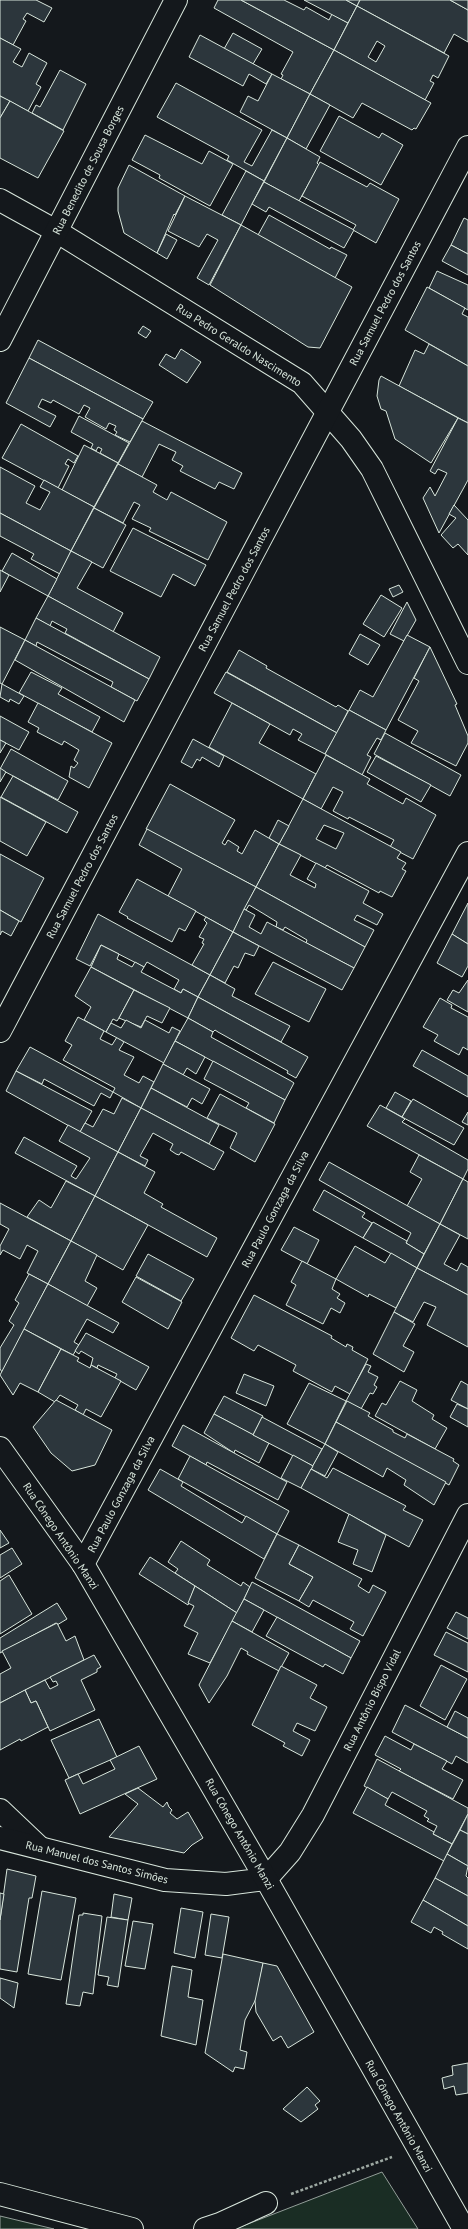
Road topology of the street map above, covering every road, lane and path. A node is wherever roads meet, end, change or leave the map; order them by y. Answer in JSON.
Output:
{"nodes":[{"id":1,"x":176,"y":0,"type":"edge"},
{"id":2,"x":468,"y":147,"type":"edge"},
{"id":3,"x":0,"y":200,"type":"edge"},
{"id":4,"x":56,"y":231,"type":"junction"},
{"id":5,"x":0,"y":340,"type":"edge"},
{"id":6,"x":328,"y":411,"type":"junction"},
{"id":7,"x":468,"y":663,"type":"edge"},
{"id":8,"x":468,"y":853,"type":"edge"},
{"id":9,"x":0,"y":1031,"type":"edge"},
{"id":10,"x":0,"y":1448,"type":"edge"},
{"id":11,"x":468,"y":1514,"type":"edge"},
{"id":12,"x":83,"y":1564,"type":"junction"},
{"id":13,"x":0,"y":1810,"type":"edge"},
{"id":14,"x":0,"y":1838,"type":"edge"},
{"id":15,"x":40,"y":1848,"type":"junction"},
{"id":16,"x":266,"y":1879,"type":"junction"},
{"id":17,"x":415,"y":2145,"type":"junction"},
{"id":18,"x":0,"y":2194,"type":"edge"},
{"id":19,"x":266,"y":2203,"type":"joint"},
{"id":20,"x":132,"y":2229,"type":"edge"},
{"id":21,"x":205,"y":2229,"type":"edge"},
{"id":22,"x":464,"y":2229,"type":"edge"}],
"edges":[{"from":1,"to":4,"type":"street","name":"Rua Benedito de Sousa Borges"},
{"from":2,"to":6,"type":"street","name":"Rua Samuel Pedro dos Santos"},
{"from":3,"to":4,"type":"street","name":"Rua Pedro Geraldo Nascimento"},
{"from":4,"to":5,"type":"street","name":"Rua Benedito de Sousa Borges"},
{"from":4,"to":6,"type":"street","name":"Rua Pedro Geraldo Nascimento"},
{"from":6,"to":7,"type":"street","name":"Rua Pedro Geraldo Nascimento"},
{"from":6,"to":9,"type":"street","name":"Rua Samuel Pedro dos Santos"},
{"from":8,"to":12,"type":"street","name":"Rua Paulo Gonzaga da Silva"},
{"from":10,"to":12,"type":"street","name":"Rua Cônego Antônio Manzi"},
{"from":11,"to":16,"type":"street","name":"Rua Antônio Bispo Vidal"},
{"from":12,"to":16,"type":"street","name":"Rua Cônego Antônio Manzi"},
{"from":13,"to":15,"type":"street"},
{"from":14,"to":15,"type":"street","name":"Rua Manuel dos Santos Simões"},
{"from":15,"to":16,"type":"street","name":"Rua Manuel dos Santos Simões"},
{"from":16,"to":17,"type":"street","name":"Rua Cônego Antônio Manzi"},
{"from":17,"to":19,"type":"path"},
{"from":17,"to":22,"type":"street","name":"Rua Cônego Antônio Manzi"},
{"from":18,"to":20,"type":"street"},
{"from":19,"to":21,"type":"street"}]}
